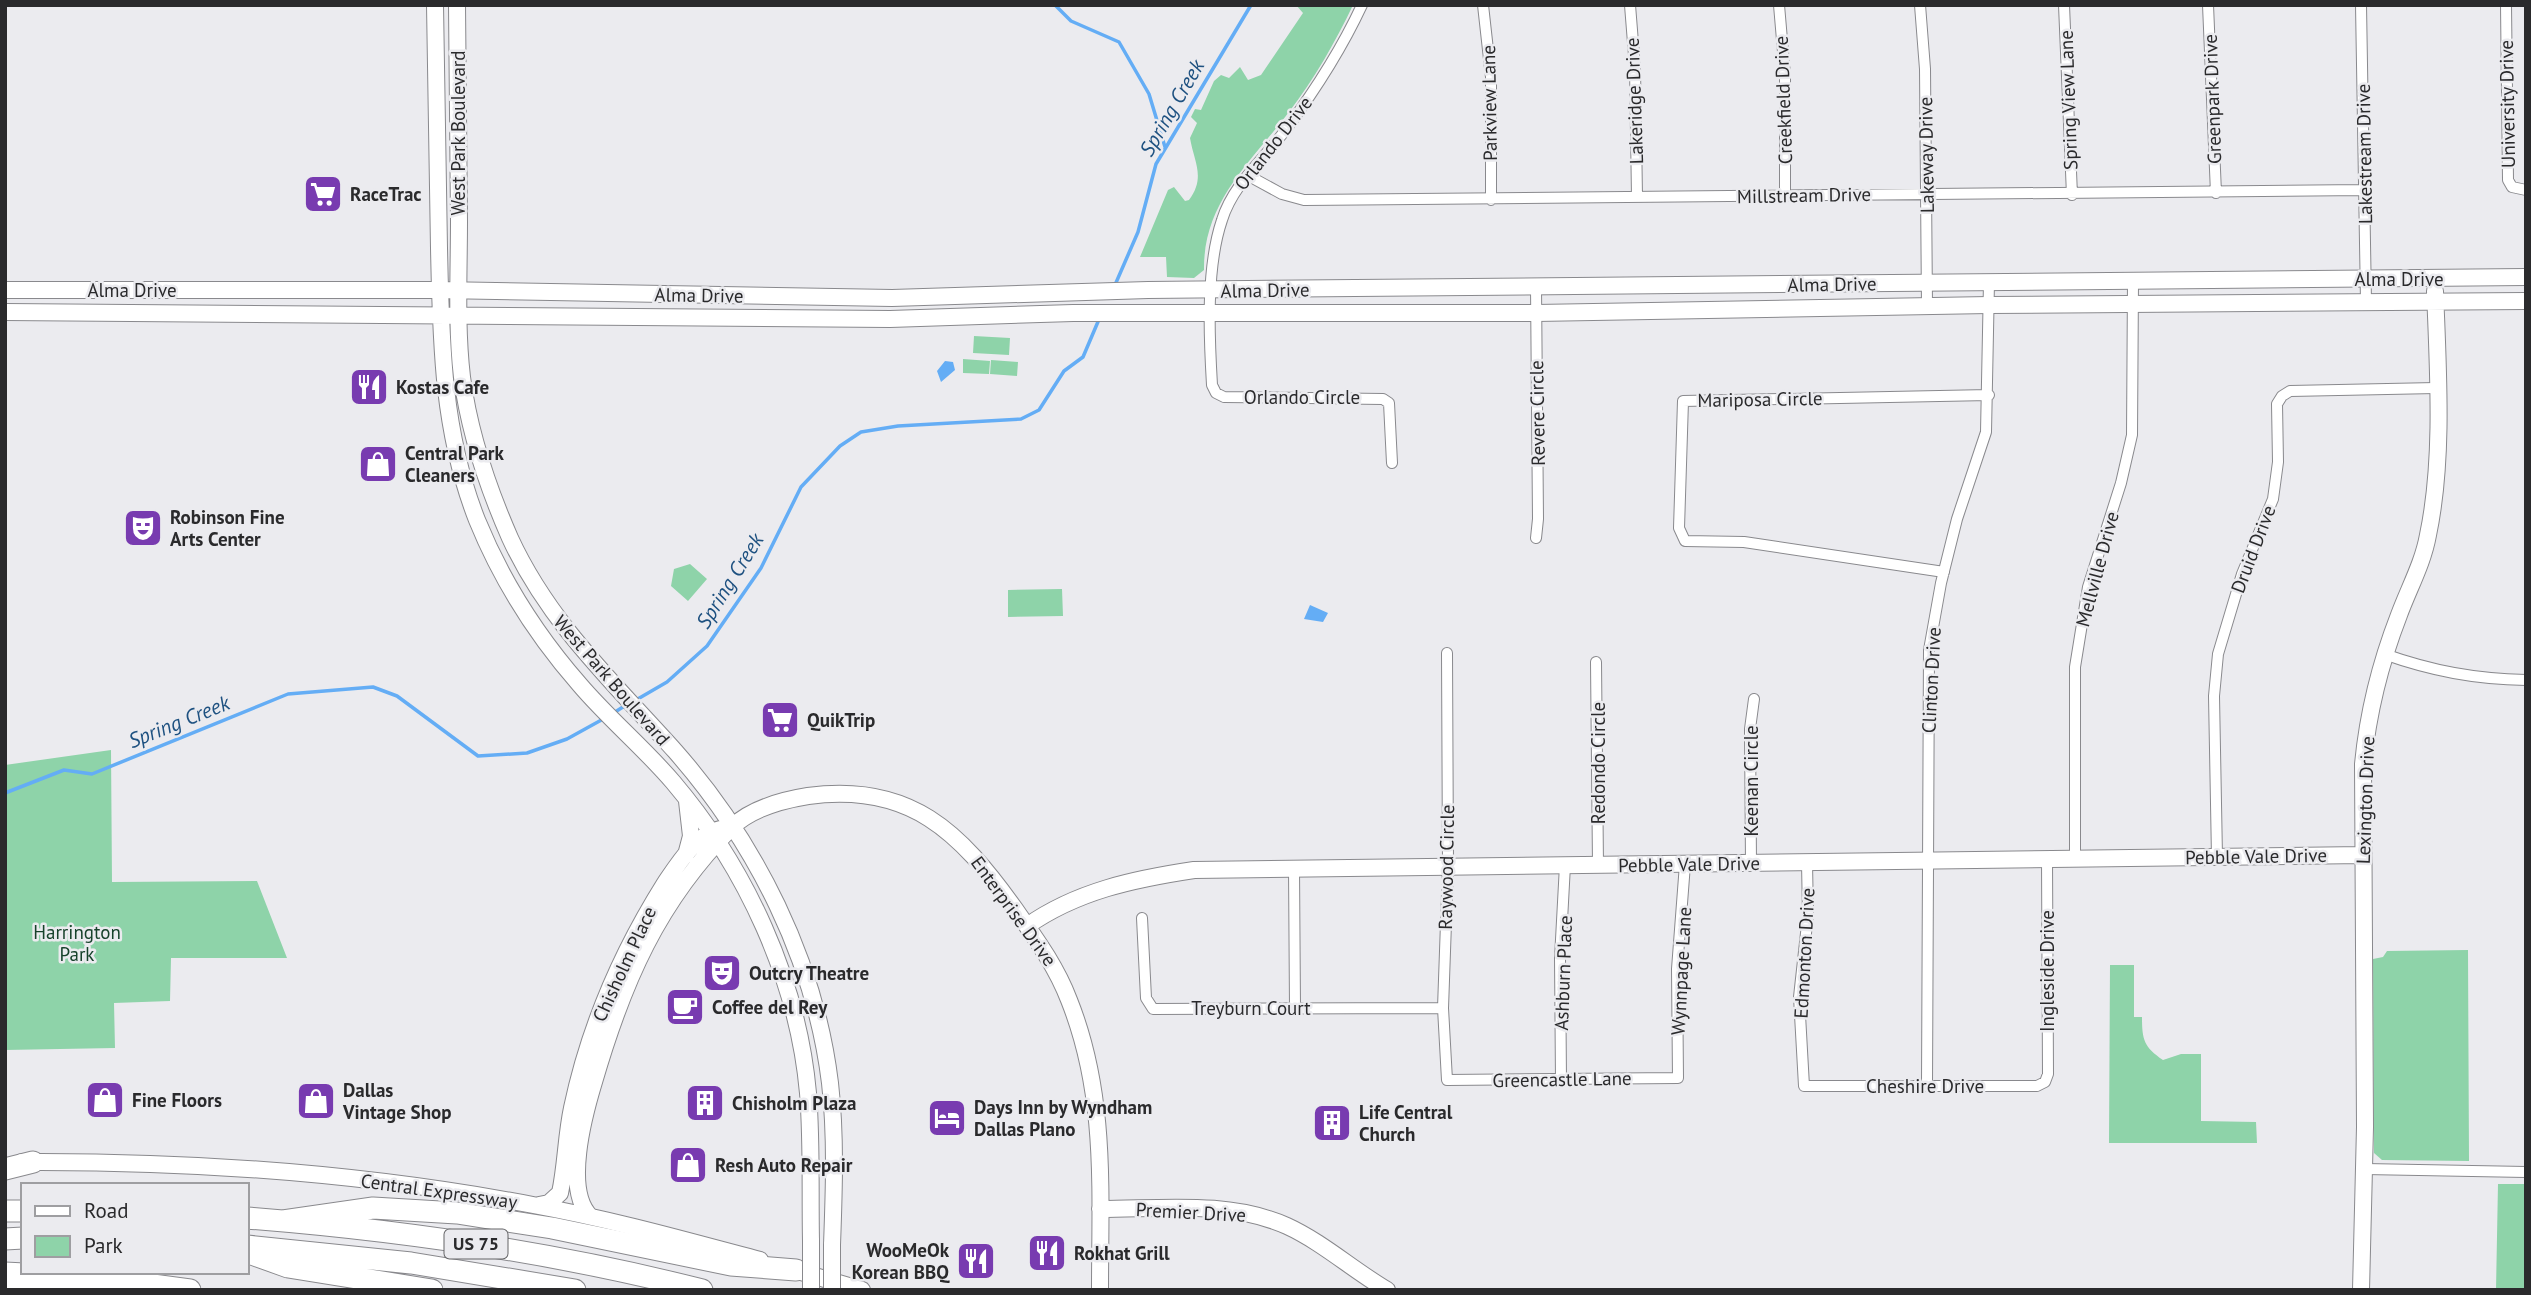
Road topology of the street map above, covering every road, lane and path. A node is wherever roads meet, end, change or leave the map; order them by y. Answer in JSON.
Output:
{"nodes":[{"id":1,"x":435,"y":5,"type":"edge"},
{"id":2,"x":457,"y":5,"type":"edge"},
{"id":3,"x":1362,"y":5,"type":"edge"},
{"id":4,"x":1483,"y":5,"type":"edge"},
{"id":5,"x":1630,"y":5,"type":"edge"},
{"id":6,"x":1779,"y":5,"type":"edge"},
{"id":7,"x":1920,"y":5,"type":"edge"},
{"id":8,"x":2064,"y":5,"type":"edge"},
{"id":9,"x":2208,"y":5,"type":"edge"},
{"id":10,"x":2361,"y":5,"type":"edge"},
{"id":11,"x":2506,"y":5,"type":"edge"},
{"id":12,"x":1249,"y":176,"type":"junction"},
{"id":13,"x":2364,"y":190,"type":"junction"},
{"id":14,"x":2526,"y":190,"type":"edge"},
{"id":15,"x":2216,"y":193,"type":"junction"},
{"id":16,"x":1927,"y":194,"type":"junction"},
{"id":17,"x":1785,"y":195,"type":"junction"},
{"id":18,"x":2072,"y":195,"type":"junction"},
{"id":19,"x":1637,"y":197,"type":"junction"},
{"id":20,"x":1491,"y":200,"type":"junction"},
{"id":21,"x":2526,"y":277,"type":"edge"},
{"id":22,"x":2435,"y":278,"type":"junction"},
{"id":23,"x":2366,"y":279,"type":"junction"},
{"id":24,"x":2133,"y":281,"type":"junction"},
{"id":25,"x":1928,"y":282,"type":"junction"},
{"id":26,"x":1989,"y":282,"type":"junction"},
{"id":27,"x":1536,"y":287,"type":"junction"},
{"id":28,"x":8,"y":290,"type":"edge"},
{"id":29,"x":255,"y":290,"type":"junction"},
{"id":30,"x":440,"y":290,"type":"junction"},
{"id":31,"x":1212,"y":291,"type":"junction"},
{"id":32,"x":460,"y":292,"type":"junction"},
{"id":33,"x":694,"y":295,"type":"junction"},
{"id":34,"x":959,"y":296,"type":"junction"},
{"id":35,"x":2526,"y":300,"type":"edge"},
{"id":36,"x":2366,"y":302,"type":"junction"},
{"id":37,"x":2436,"y":302,"type":"junction"},
{"id":38,"x":2133,"y":303,"type":"junction"},
{"id":39,"x":1989,"y":305,"type":"junction"},
{"id":40,"x":1927,"y":306,"type":"junction"},
{"id":41,"x":9,"y":312,"type":"edge"},
{"id":42,"x":255,"y":313,"type":"junction"},
{"id":43,"x":1536,"y":313,"type":"junction"},
{"id":44,"x":440,"y":314,"type":"junction"},
{"id":45,"x":459,"y":314,"type":"junction"},
{"id":46,"x":1212,"y":314,"type":"junction"},
{"id":47,"x":695,"y":317,"type":"junction"},
{"id":48,"x":960,"y":317,"type":"junction"},
{"id":49,"x":2436,"y":388,"type":"junction"},
{"id":50,"x":1989,"y":395,"type":"junction"},
{"id":51,"x":1392,"y":463,"type":"dead end"},
{"id":52,"x":1536,"y":538,"type":"dead end"},
{"id":53,"x":1944,"y":572,"type":"junction"},
{"id":54,"x":548,"y":606,"type":"junction"},
{"id":55,"x":529,"y":616,"type":"junction"},
{"id":56,"x":1447,"y":653,"type":"dead end"},
{"id":57,"x":2384,"y":654,"type":"junction"},
{"id":58,"x":1596,"y":662,"type":"dead end"},
{"id":59,"x":2526,"y":680,"type":"edge"},
{"id":60,"x":1754,"y":699,"type":"dead end"},
{"id":61,"x":686,"y":799,"type":"junction"},
{"id":62,"x":733,"y":826,"type":"junction"},
{"id":63,"x":715,"y":837,"type":"junction"},
{"id":64,"x":686,"y":855,"type":"junction"},
{"id":65,"x":2362,"y":855,"type":"junction"},
{"id":66,"x":2217,"y":857,"type":"junction"},
{"id":67,"x":2075,"y":858,"type":"junction"},
{"id":68,"x":2047,"y":859,"type":"junction"},
{"id":69,"x":1930,"y":862,"type":"junction"},
{"id":70,"x":1751,"y":863,"type":"junction"},
{"id":71,"x":1807,"y":863,"type":"junction"},
{"id":72,"x":1685,"y":864,"type":"junction"},
{"id":73,"x":1565,"y":865,"type":"junction"},
{"id":74,"x":1598,"y":865,"type":"junction"},
{"id":75,"x":1448,"y":866,"type":"junction"},
{"id":76,"x":1294,"y":868,"type":"junction"},
{"id":77,"x":1142,"y":918,"type":"dead end"},
{"id":78,"x":1027,"y":926,"type":"junction"},
{"id":79,"x":635,"y":950,"type":"junction"},
{"id":80,"x":1295,"y":1008,"type":"junction"},
{"id":81,"x":1443,"y":1008,"type":"junction"},
{"id":82,"x":1678,"y":1078,"type":"joint"},
{"id":83,"x":1447,"y":1080,"type":"joint"},
{"id":84,"x":1560,"y":1080,"type":"junction"},
{"id":85,"x":2045,"y":1082,"type":"joint"},
{"id":86,"x":1927,"y":1085,"type":"junction"},
{"id":87,"x":1804,"y":1086,"type":"joint"},
{"id":88,"x":582,"y":1097,"type":"junction"},
{"id":89,"x":5,"y":1162,"type":"edge"},
{"id":90,"x":33,"y":1162,"type":"junction"},
{"id":91,"x":5,"y":1169,"type":"edge"},
{"id":92,"x":2365,"y":1169,"type":"junction"},
{"id":93,"x":2526,"y":1172,"type":"edge"},
{"id":94,"x":535,"y":1205,"type":"junction"},
{"id":95,"x":1100,"y":1209,"type":"junction"},
{"id":96,"x":591,"y":1217,"type":"junction"},
{"id":97,"x":248,"y":1218,"type":"edge"},
{"id":98,"x":283,"y":1221,"type":"junction"},
{"id":99,"x":248,"y":1246,"type":"edge"},
{"id":100,"x":248,"y":1253,"type":"edge"},
{"id":101,"x":796,"y":1270,"type":"junction"},
{"id":102,"x":24,"y":1274,"type":"edge"},
{"id":103,"x":5,"y":1288,"type":"edge"},
{"id":104,"x":167,"y":1289,"type":"edge"},
{"id":105,"x":181,"y":1290,"type":"edge"},
{"id":106,"x":190,"y":1290,"type":"edge"},
{"id":107,"x":432,"y":1290,"type":"edge"},
{"id":108,"x":575,"y":1290,"type":"edge"},
{"id":109,"x":702,"y":1290,"type":"edge"},
{"id":110,"x":811,"y":1290,"type":"edge"},
{"id":111,"x":832,"y":1290,"type":"edge"},
{"id":112,"x":862,"y":1290,"type":"edge"},
{"id":113,"x":1100,"y":1290,"type":"edge"},
{"id":114,"x":1387,"y":1290,"type":"edge"},
{"id":115,"x":2361,"y":1290,"type":"edge"}],
"edges":[{"from":1,"to":30,"type":"main road","name":"West Park Boulevard"},
{"from":2,"to":32,"type":"main road","name":"West Park Boulevard"},
{"from":3,"to":12,"type":"street","name":"Orlando Drive"},
{"from":4,"to":20,"type":"street","name":"Parkview Lane"},
{"from":5,"to":19,"type":"street","name":"Lakeridge Drive"},
{"from":6,"to":17,"type":"street","name":"Creekfield Drive"},
{"from":7,"to":16,"type":"street","name":"Lakeway Drive"},
{"from":8,"to":18,"type":"street","name":"Spring View Lane"},
{"from":9,"to":15,"type":"street","name":"Greenpark Drive"},
{"from":10,"to":13,"type":"street","name":"Lakestream Drive"},
{"from":11,"to":14,"type":"street","name":"University Drive"},
{"from":12,"to":20,"type":"street","name":"Millstream Drive"},
{"from":12,"to":31,"type":"street","name":"Orlando Drive"},
{"from":13,"to":15,"type":"street","name":"Millstream Drive"},
{"from":13,"to":23,"type":"street","name":"Lakestream Drive"},
{"from":15,"to":18,"type":"street","name":"Millstream Drive"},
{"from":16,"to":17,"type":"street","name":"Millstream Drive"},
{"from":16,"to":18,"type":"street","name":"Millstream Drive"},
{"from":16,"to":25,"type":"street","name":"Lakeway Drive"},
{"from":17,"to":19,"type":"street","name":"Millstream Drive"},
{"from":19,"to":20,"type":"street","name":"Millstream Drive"},
{"from":21,"to":22,"type":"main road","name":"Alma Drive"},
{"from":22,"to":23,"type":"main road","name":"Alma Drive"},
{"from":22,"to":37,"type":"main road","name":"Lexington Drive"},
{"from":23,"to":24,"type":"main road","name":"Alma Drive"},
{"from":23,"to":36,"type":"street","name":"Lakestream Drive"},
{"from":24,"to":26,"type":"main road","name":"Alma Drive"},
{"from":24,"to":38,"type":"street","name":"Mellville Drive"},
{"from":25,"to":26,"type":"main road","name":"Alma Drive"},
{"from":25,"to":27,"type":"main road","name":"Alma Drive"},
{"from":25,"to":40,"type":"street","name":"Lakeway Drive"},
{"from":26,"to":39,"type":"street","name":"Clinton Drive"},
{"from":27,"to":31,"type":"main road","name":"Alma Drive"},
{"from":27,"to":43,"type":"street","name":"Revere Circle"},
{"from":28,"to":29,"type":"main road","name":"Alma Drive"},
{"from":28,"to":41,"type":"main road"},
{"from":29,"to":30,"type":"main road","name":"Alma Drive"},
{"from":29,"to":42,"type":"main road"},
{"from":30,"to":32,"type":"main road","name":"Alma Drive"},
{"from":30,"to":44,"type":"main road","name":"West Park Boulevard"},
{"from":31,"to":34,"type":"main road","name":"Alma Drive"},
{"from":31,"to":46,"type":"street","name":"Orlando Circle"},
{"from":32,"to":33,"type":"main road","name":"Alma Drive"},
{"from":32,"to":45,"type":"main road","name":"West Park Boulevard"},
{"from":33,"to":34,"type":"main road","name":"Alma Drive"},
{"from":33,"to":47,"type":"main road"},
{"from":34,"to":48,"type":"main road"},
{"from":35,"to":37,"type":"main road","name":"Alma Drive"},
{"from":36,"to":37,"type":"main road","name":"Alma Drive"},
{"from":36,"to":38,"type":"main road","name":"Alma Drive"},
{"from":37,"to":49,"type":"main road","name":"Lexington Drive"},
{"from":38,"to":39,"type":"main road","name":"Alma Drive"},
{"from":38,"to":67,"type":"street","name":"Mellville Drive"},
{"from":39,"to":40,"type":"main road","name":"Alma Drive"},
{"from":39,"to":50,"type":"street","name":"Clinton Drive"},
{"from":40,"to":43,"type":"main road","name":"Alma Drive"},
{"from":41,"to":42,"type":"main road","name":"Alma Drive"},
{"from":42,"to":44,"type":"main road","name":"Alma Drive"},
{"from":43,"to":46,"type":"main road","name":"Alma Drive"},
{"from":43,"to":52,"type":"street","name":"Revere Circle"},
{"from":44,"to":45,"type":"main road","name":"Alma Drive"},
{"from":44,"to":55,"type":"main road","name":"West Park Boulevard"},
{"from":45,"to":47,"type":"main road","name":"Alma Drive"},
{"from":45,"to":54,"type":"main road","name":"West Park Boulevard"},
{"from":46,"to":48,"type":"main road","name":"Alma Drive"},
{"from":46,"to":51,"type":"street","name":"Orlando Circle"},
{"from":47,"to":48,"type":"main road","name":"Alma Drive"},
{"from":49,"to":57,"type":"main road","name":"Lexington Drive"},
{"from":49,"to":66,"type":"street","name":"Druid Drive"},
{"from":50,"to":53,"type":"street","name":"Clinton Drive"},
{"from":50,"to":53,"type":"street","name":"Mariposa Circle"},
{"from":53,"to":69,"type":"street","name":"Clinton Drive"},
{"from":54,"to":55,"type":"main road"},
{"from":54,"to":62,"type":"main road","name":"West Park Boulevard"},
{"from":55,"to":61,"type":"main road","name":"West Park Boulevard"},
{"from":56,"to":75,"type":"street","name":"Raywood Circle"},
{"from":57,"to":59,"type":"street"},
{"from":57,"to":65,"type":"main road","name":"Lexington Drive"},
{"from":58,"to":74,"type":"street","name":"Redondo Circle"},
{"from":60,"to":70,"type":"street","name":"Keenan Circle"},
{"from":61,"to":63,"type":"main road","name":"West Park Boulevard"},
{"from":61,"to":64,"type":"main road"},
{"from":62,"to":63,"type":"main road","name":"Enterprise Drive"},
{"from":62,"to":78,"type":"main road","name":"Enterprise Drive"},
{"from":62,"to":111,"type":"main road","name":"West Park Boulevard","bridge":true},
{"from":63,"to":64,"type":"main road","name":"Chisholm Place"},
{"from":63,"to":79,"type":"main road","name":"Chisholm Place"},
{"from":63,"to":110,"type":"main road","name":"West Park Boulevard","bridge":true},
{"from":64,"to":79,"type":"main road","name":"Chisholm Place"},
{"from":65,"to":66,"type":"main road","name":"Pebble Vale Drive"},
{"from":65,"to":92,"type":"main road","name":"Lexington Drive"},
{"from":66,"to":67,"type":"main road","name":"Pebble Vale Drive"},
{"from":67,"to":68,"type":"main road","name":"Pebble Vale Drive"},
{"from":68,"to":69,"type":"main road","name":"Pebble Vale Drive"},
{"from":68,"to":85,"type":"street","name":"Ingleside Drive"},
{"from":69,"to":71,"type":"main road","name":"Pebble Vale Drive"},
{"from":69,"to":86,"type":"street","name":"Clinton Drive"},
{"from":70,"to":71,"type":"main road","name":"Pebble Vale Drive"},
{"from":70,"to":72,"type":"main road","name":"Pebble Vale Drive"},
{"from":71,"to":87,"type":"street","name":"Edmonton Drive"},
{"from":72,"to":74,"type":"main road","name":"Pebble Vale Drive"},
{"from":72,"to":82,"type":"street","name":"Wynnpage Lane"},
{"from":73,"to":74,"type":"main road","name":"Pebble Vale Drive"},
{"from":73,"to":75,"type":"main road","name":"Pebble Vale Drive"},
{"from":73,"to":84,"type":"street","name":"Ashburn Place"},
{"from":75,"to":76,"type":"main road","name":"Pebble Vale Drive"},
{"from":75,"to":81,"type":"street","name":"Raywood Circle"},
{"from":76,"to":78,"type":"main road","name":"Pebble Vale Drive"},
{"from":76,"to":80,"type":"street"},
{"from":77,"to":80,"type":"street","name":"Treyburn Court"},
{"from":78,"to":95,"type":"main road","name":"Enterprise Drive"},
{"from":79,"to":88,"type":"main road","name":"Chisholm Place"},
{"from":80,"to":81,"type":"street","name":"Treyburn Court"},
{"from":81,"to":83,"type":"street","name":"Raywood Circle"},
{"from":82,"to":84,"type":"street","name":"Greencastle Lane"},
{"from":83,"to":84,"type":"street","name":"Greencastle Lane"},
{"from":85,"to":86,"type":"street","name":"Cheshire Drive"},
{"from":86,"to":87,"type":"street","name":"Cheshire Drive"},
{"from":88,"to":94,"type":"main road","name":"Chisholm Place"},
{"from":88,"to":96,"type":"main road","name":"Chisholm Place"},
{"from":89,"to":90,"type":"main road","name":"Central Expressway"},
{"from":90,"to":91,"type":"highway"},
{"from":90,"to":94,"type":"main road","name":"Central Expressway"},
{"from":92,"to":93,"type":"street"},
{"from":92,"to":115,"type":"main road","name":"Lexington Drive"},
{"from":94,"to":96,"type":"main road","name":"Central Expressway"},
{"from":95,"to":113,"type":"main road","name":"Enterprise Drive"},
{"from":95,"to":114,"type":"main road","name":"Premier Drive"},
{"from":96,"to":101,"type":"main road","name":"Central Expressway"},
{"from":97,"to":98,"type":"highway","number":"US 75"},
{"from":98,"to":101,"type":"highway"},
{"from":98,"to":109,"type":"highway","number":"US 75"},
{"from":99,"to":108,"type":"highway","number":"US 75"},
{"from":100,"to":107,"type":"highway"},
{"from":101,"to":112,"type":"main road","name":"Central Expressway"},
{"from":102,"to":106,"type":"highway"},
{"from":103,"to":104,"type":"main road"},
{"from":104,"to":105,"type":"main road"}]}
